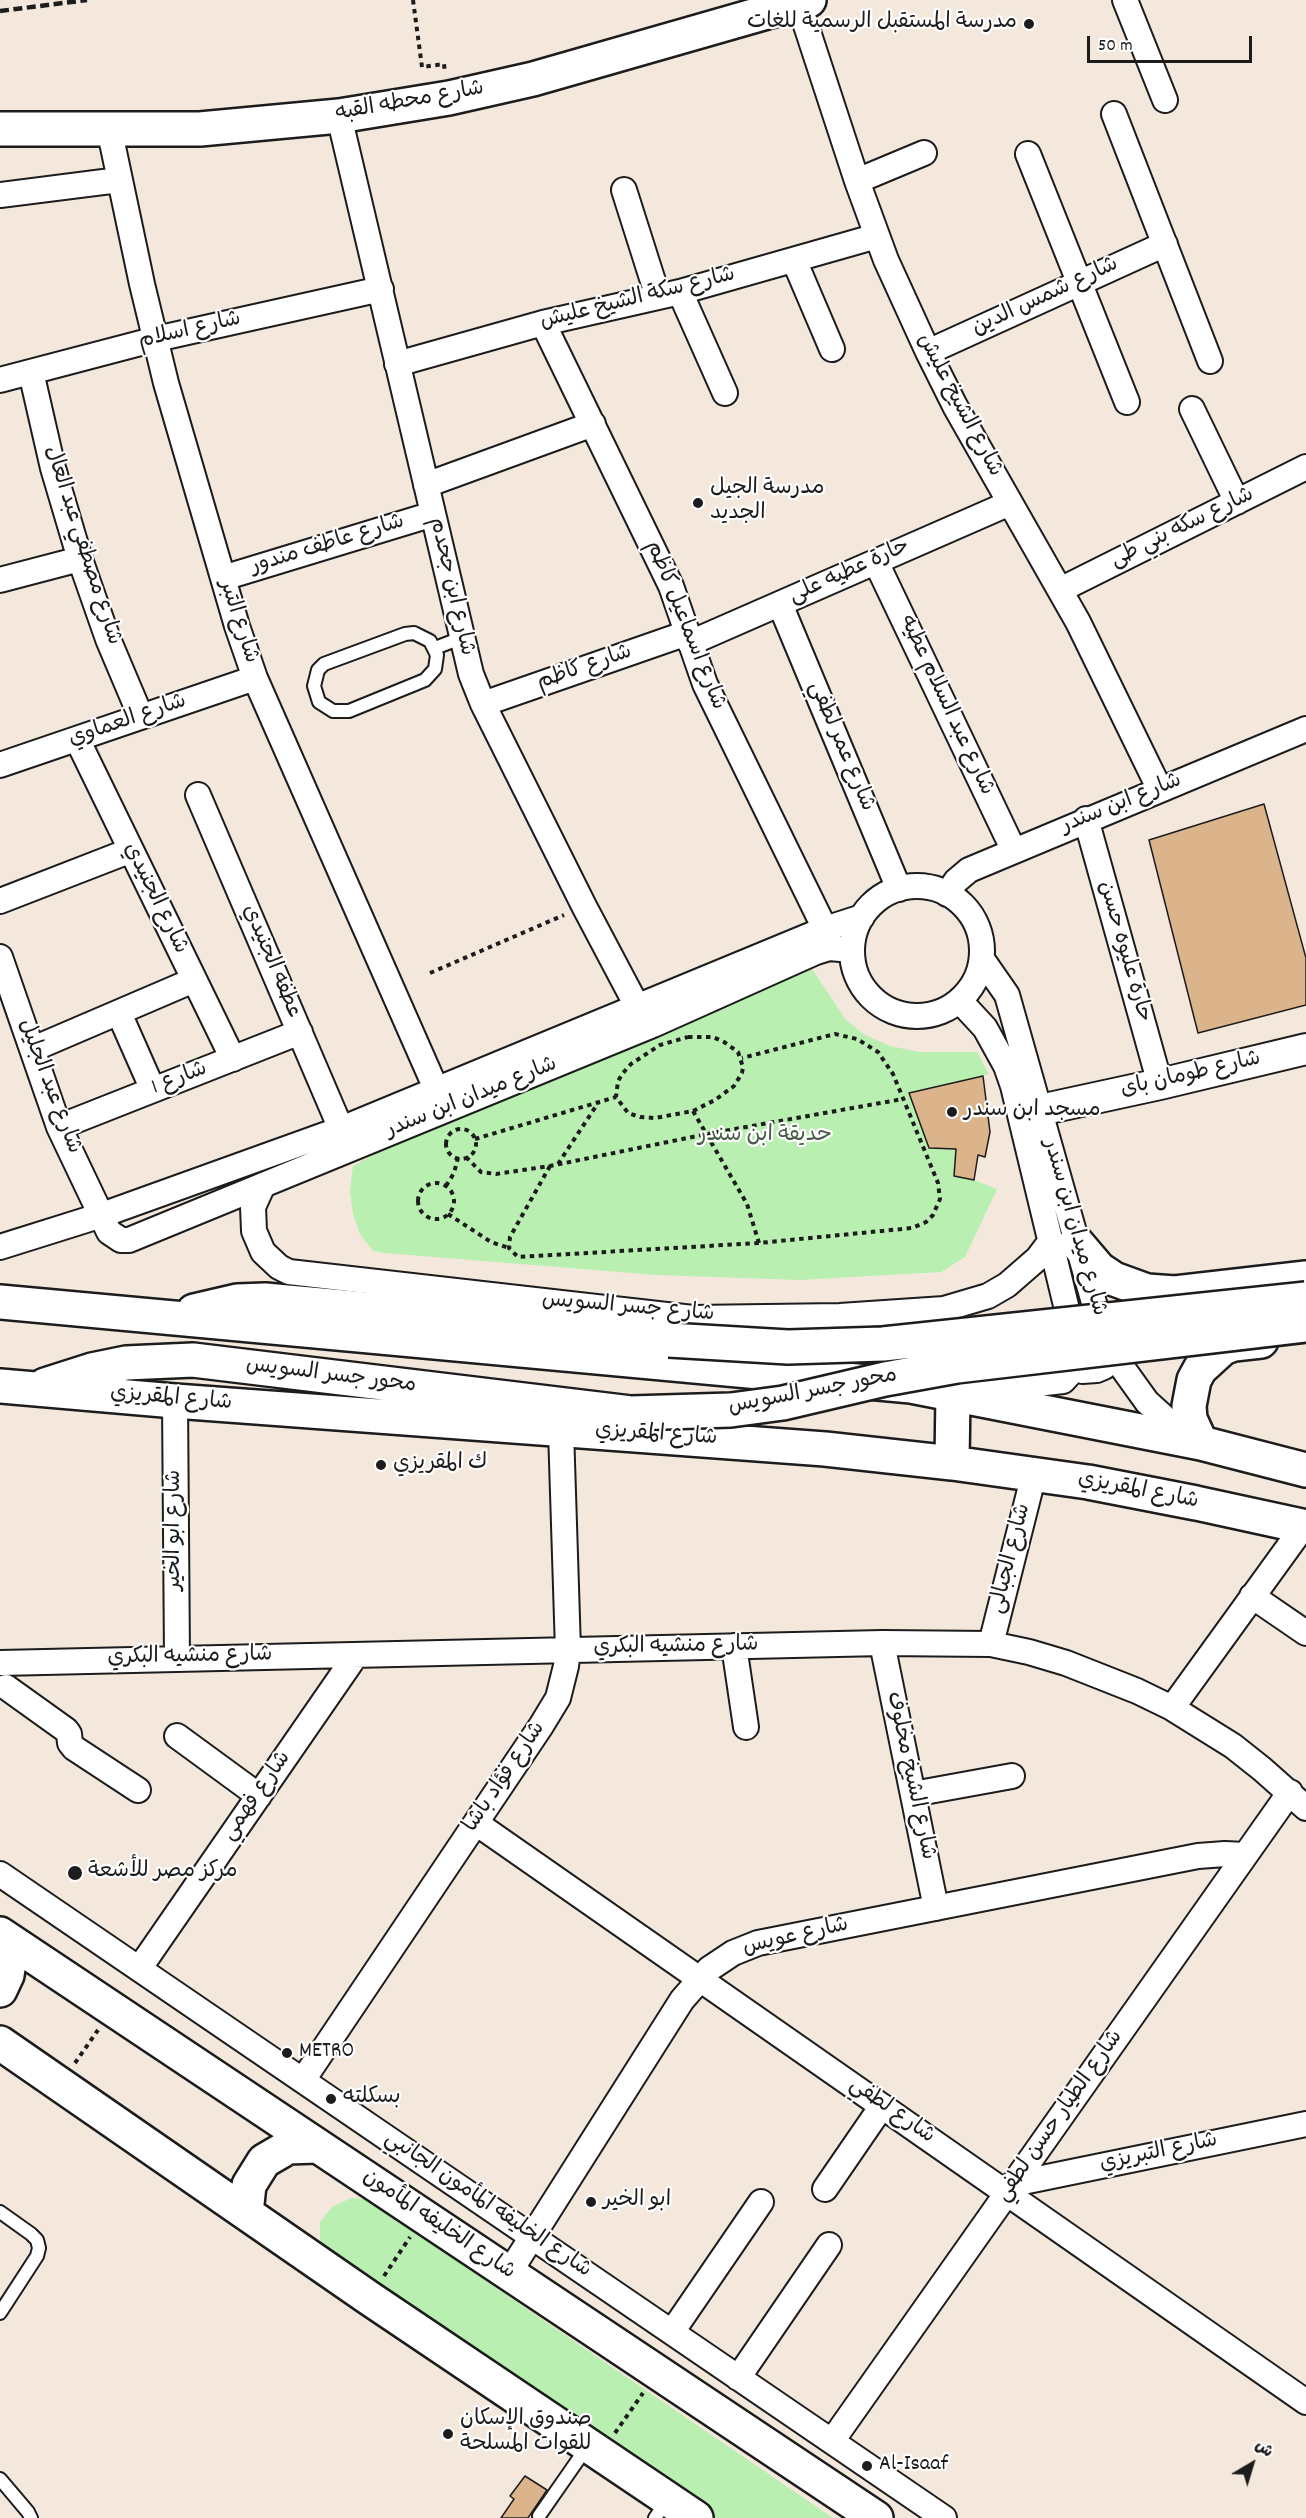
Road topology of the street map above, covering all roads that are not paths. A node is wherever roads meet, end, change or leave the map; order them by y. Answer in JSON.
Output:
{"nodes":[{"id":1,"x":1125,"y":0,"type":"edge"},
{"id":2,"x":804,"y":2,"type":"edge"},
{"id":3,"x":1165,"y":100,"type":"dead end"},
{"id":4,"x":1114,"y":114,"type":"dead end"},
{"id":5,"x":339,"y":116,"type":"junction"},
{"id":6,"x":109,"y":128,"type":"junction"},
{"id":7,"x":0,"y":129,"type":"edge"},
{"id":8,"x":924,"y":153,"type":"dead end"},
{"id":9,"x":1028,"y":154,"type":"dead end"},
{"id":10,"x":119,"y":180,"type":"junction"},
{"id":11,"x":857,"y":182,"type":"junction"},
{"id":12,"x":624,"y":190,"type":"dead end"},
{"id":13,"x":0,"y":195,"type":"edge"},
{"id":14,"x":877,"y":236,"type":"junction"},
{"id":15,"x":1165,"y":244,"type":"junction"},
{"id":16,"x":794,"y":260,"type":"junction"},
{"id":17,"x":1079,"y":283,"type":"junction"},
{"id":18,"x":381,"y":289,"type":"junction"},
{"id":19,"x":669,"y":295,"type":"junction"},
{"id":20,"x":543,"y":323,"type":"junction"},
{"id":21,"x":156,"y":339,"type":"junction"},
{"id":22,"x":832,"y":349,"type":"dead end"},
{"id":23,"x":928,"y":352,"type":"junction"},
{"id":24,"x":1210,"y":361,"type":"dead end"},
{"id":25,"x":398,"y":364,"type":"junction"},
{"id":26,"x":31,"y":372,"type":"junction"},
{"id":27,"x":0,"y":380,"type":"edge"},
{"id":28,"x":724,"y":393,"type":"dead end"},
{"id":29,"x":1127,"y":402,"type":"dead end"},
{"id":30,"x":1192,"y":409,"type":"dead end"},
{"id":31,"x":593,"y":424,"type":"junction"},
{"id":32,"x":1306,"y":467,"type":"edge"},
{"id":33,"x":426,"y":485,"type":"junction"},
{"id":34,"x":1237,"y":502,"type":"junction"},
{"id":35,"x":1010,"y":503,"type":"junction"},
{"id":36,"x":433,"y":514,"type":"junction"},
{"id":37,"x":80,"y":559,"type":"junction"},
{"id":38,"x":876,"y":562,"type":"junction"},
{"id":39,"x":223,"y":578,"type":"junction"},
{"id":40,"x":0,"y":580,"type":"edge"},
{"id":41,"x":1060,"y":590,"type":"junction"},
{"id":42,"x":780,"y":604,"type":"junction"},
{"id":43,"x":461,"y":638,"type":"junction"},
{"id":44,"x":689,"y":638,"type":"junction"},
{"id":45,"x":435,"y":648,"type":"junction"},
{"id":46,"x":255,"y":678,"type":"junction"},
{"id":47,"x":483,"y":704,"type":"junction"},
{"id":48,"x":141,"y":717,"type":"junction"},
{"id":49,"x":1306,"y":729,"type":"edge"},
{"id":50,"x":77,"y":739,"type":"junction"},
{"id":51,"x":0,"y":765,"type":"edge"},
{"id":52,"x":1160,"y":790,"type":"junction"},
{"id":53,"x":198,"y":795,"type":"dead end"},
{"id":54,"x":1086,"y":819,"type":"junction"},
{"id":55,"x":129,"y":851,"type":"junction"},
{"id":56,"x":1014,"y":851,"type":"junction"},
{"id":57,"x":899,"y":889,"type":"junction"},
{"id":58,"x":947,"y":894,"type":"junction"},
{"id":59,"x":0,"y":901,"type":"edge"},
{"id":60,"x":862,"y":918,"type":"junction"},
{"id":61,"x":825,"y":929,"type":"junction"},
{"id":62,"x":852,"y":950,"type":"junction"},
{"id":63,"x":0,"y":957,"type":"edge"},
{"id":64,"x":982,"y":959,"type":"junction"},
{"id":65,"x":194,"y":980,"type":"junction"},
{"id":66,"x":960,"y":1001,"type":"junction"},
{"id":67,"x":119,"y":1013,"type":"junction"},
{"id":68,"x":643,"y":1017,"type":"junction"},
{"id":69,"x":300,"y":1032,"type":"junction"},
{"id":70,"x":33,"y":1049,"type":"junction"},
{"id":71,"x":1306,"y":1049,"type":"edge"},
{"id":72,"x":233,"y":1059,"type":"junction"},
{"id":73,"x":1160,"y":1084,"type":"junction"},
{"id":74,"x":153,"y":1090,"type":"junction"},
{"id":75,"x":437,"y":1091,"type":"junction"},
{"id":76,"x":1040,"y":1110,"type":"junction"},
{"id":77,"x":59,"y":1127,"type":"junction"},
{"id":78,"x":341,"y":1129,"type":"junction"},
{"id":79,"x":263,"y":1185,"type":"junction"},
{"id":80,"x":102,"y":1215,"type":"junction"},
{"id":81,"x":1063,"y":1242,"type":"junction"},
{"id":82,"x":0,"y":1247,"type":"edge"},
{"id":83,"x":1306,"y":1278,"type":"edge"},
{"id":84,"x":1189,"y":1291,"type":"junction"},
{"id":85,"x":1306,"y":1299,"type":"edge"},
{"id":86,"x":0,"y":1302,"type":"edge"},
{"id":87,"x":172,"y":1318,"type":"junction"},
{"id":88,"x":1306,"y":1325,"type":"edge"},
{"id":89,"x":1306,"y":1336,"type":"edge"},
{"id":90,"x":1223,"y":1348,"type":"junction"},
{"id":91,"x":1114,"y":1356,"type":"junction"},
{"id":92,"x":1075,"y":1368,"type":"junction"},
{"id":93,"x":0,"y":1386,"type":"edge"},
{"id":94,"x":35,"y":1389,"type":"junction"},
{"id":95,"x":953,"y":1393,"type":"junction"},
{"id":96,"x":175,"y":1401,"type":"junction"},
{"id":97,"x":561,"y":1430,"type":"junction"},
{"id":98,"x":1196,"y":1442,"type":"junction"},
{"id":99,"x":952,"y":1463,"type":"junction"},
{"id":100,"x":1306,"y":1470,"type":"edge"},
{"id":101,"x":1034,"y":1474,"type":"junction"},
{"id":102,"x":1305,"y":1527,"type":"edge"},
{"id":103,"x":1252,"y":1596,"type":"junction"},
{"id":104,"x":1306,"y":1633,"type":"edge"},
{"id":105,"x":882,"y":1643,"type":"junction"},
{"id":106,"x":991,"y":1644,"type":"junction"},
{"id":107,"x":734,"y":1646,"type":"junction"},
{"id":108,"x":568,"y":1650,"type":"junction"},
{"id":109,"x":356,"y":1655,"type":"junction"},
{"id":110,"x":177,"y":1659,"type":"junction"},
{"id":111,"x":24,"y":1662,"type":"junction"},
{"id":112,"x":0,"y":1663,"type":"edge"},
{"id":113,"x":3,"y":1692,"type":"edge"},
{"id":114,"x":1172,"y":1708,"type":"junction"},
{"id":115,"x":747,"y":1727,"type":"dead end"},
{"id":116,"x":177,"y":1736,"type":"dead end"},
{"id":117,"x":1012,"y":1776,"type":"dead end"},
{"id":118,"x":138,"y":1790,"type":"dead end"},
{"id":119,"x":913,"y":1794,"type":"junction"},
{"id":120,"x":259,"y":1796,"type":"junction"},
{"id":121,"x":1298,"y":1800,"type":"edge"},
{"id":122,"x":476,"y":1823,"type":"junction"},
{"id":123,"x":1245,"y":1855,"type":"junction"},
{"id":124,"x":0,"y":1874,"type":"edge"},
{"id":125,"x":936,"y":1908,"type":"junction"},
{"id":126,"x":2,"y":1935,"type":"edge"},
{"id":127,"x":139,"y":1969,"type":"junction"},
{"id":128,"x":699,"y":1978,"type":"junction"},
{"id":129,"x":0,"y":1990,"type":"edge"},
{"id":130,"x":0,"y":2043,"type":"edge"},
{"id":131,"x":303,"y":2080,"type":"junction"},
{"id":132,"x":882,"y":2106,"type":"junction"},
{"id":133,"x":1306,"y":2124,"type":"edge"},
{"id":134,"x":316,"y":2146,"type":"junction"},
{"id":135,"x":825,"y":2189,"type":"dead end"},
{"id":136,"x":1010,"y":2189,"type":"junction"},
{"id":137,"x":761,"y":2202,"type":"dead end"},
{"id":138,"x":0,"y":2212,"type":"edge"},
{"id":139,"x":246,"y":2213,"type":"junction"},
{"id":140,"x":531,"y":2237,"type":"junction"},
{"id":141,"x":829,"y":2245,"type":"dead end"},
{"id":142,"x":508,"y":2273,"type":"junction"},
{"id":143,"x":0,"y":2313,"type":"edge"},
{"id":144,"x":672,"y":2332,"type":"junction"},
{"id":145,"x":738,"y":2378,"type":"junction"},
{"id":146,"x":1306,"y":2402,"type":"edge"},
{"id":147,"x":832,"y":2442,"type":"junction"},
{"id":148,"x":594,"y":2450,"type":"junction"},
{"id":149,"x":0,"y":2479,"type":"edge"},
{"id":150,"x":662,"y":2509,"type":"edge"},
{"id":151,"x":539,"y":2516,"type":"dead end"},
{"id":152,"x":31,"y":2518,"type":"edge"},
{"id":153,"x":696,"y":2518,"type":"edge"},
{"id":154,"x":876,"y":2518,"type":"edge"},
{"id":155,"x":944,"y":2518,"type":"edge"}],
"edges":[{"from":1,"to":3,"type":"street"},
{"from":2,"to":5,"type":"main road","name":"شارع محطه القبه"},
{"from":2,"to":11,"type":"street","name":"شارع الشيخ عليش"},
{"from":4,"to":15,"type":"street"},
{"from":5,"to":6,"type":"main road","name":"شارع محطه القبه"},
{"from":5,"to":18,"type":"street","name":"شارع ابن جحدم"},
{"from":6,"to":7,"type":"main road","name":"شارع محطه القبه"},
{"from":6,"to":10,"type":"street","name":"شارع التبر"},
{"from":8,"to":11,"type":"street"},
{"from":9,"to":17,"type":"street"},
{"from":10,"to":13,"type":"street"},
{"from":10,"to":21,"type":"street","name":"شارع التبر"},
{"from":11,"to":14,"type":"street","name":"شارع الشيخ عليش"},
{"from":12,"to":19,"type":"street"},
{"from":14,"to":16,"type":"street","name":"شارع سكة الشيخ عليش"},
{"from":14,"to":23,"type":"street","name":"شارع الشيخ عليش"},
{"from":15,"to":17,"type":"street","name":"شارع شمس الدين"},
{"from":15,"to":24,"type":"street"},
{"from":16,"to":19,"type":"street","name":"شارع سكة الشيخ عليش"},
{"from":16,"to":22,"type":"street"},
{"from":17,"to":23,"type":"street","name":"شارع شمس الدين"},
{"from":17,"to":29,"type":"street"},
{"from":18,"to":21,"type":"street","name":"شارع اسلام"},
{"from":18,"to":25,"type":"street","name":"شارع ابن جحدم"},
{"from":19,"to":20,"type":"street","name":"شارع سكة الشيخ عليش"},
{"from":19,"to":28,"type":"street"},
{"from":20,"to":25,"type":"street","name":"شارع سكة الشيخ عليش"},
{"from":20,"to":31,"type":"street","name":"شارع اسماعيل كاظم"},
{"from":21,"to":26,"type":"street","name":"شارع اسلام"},
{"from":21,"to":39,"type":"street","name":"شارع التبر"},
{"from":23,"to":35,"type":"street","name":"شارع الشيخ عليش"},
{"from":25,"to":33,"type":"street","name":"شارع ابن جحدم"},
{"from":26,"to":27,"type":"street","name":"شارع اسلام"},
{"from":26,"to":37,"type":"street","name":"شارع مصطفي عبد العال"},
{"from":30,"to":34,"type":"street"},
{"from":31,"to":33,"type":"street"},
{"from":31,"to":44,"type":"street","name":"شارع اسماعيل كاظم"},
{"from":32,"to":34,"type":"street","name":"شارع سكه بني طى"},
{"from":33,"to":36,"type":"street","name":"شارع ابن جحدم"},
{"from":34,"to":41,"type":"street","name":"شارع سكه بني طى"},
{"from":35,"to":38,"type":"street","name":"حارة عطيه على"},
{"from":35,"to":41,"type":"street","name":"شارع الشيخ عليش"},
{"from":36,"to":39,"type":"street","name":"شارع عاطف مندور"},
{"from":36,"to":43,"type":"street","name":"شارع ابن جحدم"},
{"from":37,"to":40,"type":"street"},
{"from":37,"to":48,"type":"street","name":"شارع مصطفي عبد العال"},
{"from":38,"to":42,"type":"street","name":"حارة عطيه على"},
{"from":38,"to":56,"type":"street","name":"شارع عبد السلام عطيه"},
{"from":39,"to":46,"type":"street","name":"شارع التبر"},
{"from":41,"to":52,"type":"street","name":"شارع الشيخ عليش"},
{"from":42,"to":44,"type":"street","name":"حارة عطيه على"},
{"from":42,"to":57,"type":"street","name":"شارع عمر لطفي"},
{"from":43,"to":45,"type":"lane"},
{"from":43,"to":47,"type":"street","name":"شارع ابن جحدم"},
{"from":44,"to":47,"type":"street","name":"شارع كاظم"},
{"from":44,"to":61,"type":"street","name":"شارع اسماعيل كاظم"},
{"from":45,"to":45,"type":"lane"},
{"from":46,"to":48,"type":"street","name":"شارع العماوي"},
{"from":46,"to":75,"type":"street","name":"شارع التبر"},
{"from":47,"to":68,"type":"street","name":"شارع ابن جحدم"},
{"from":48,"to":50,"type":"street","name":"شارع العماوي"},
{"from":49,"to":52,"type":"street","name":"شارع ابن سندر"},
{"from":50,"to":51,"type":"street","name":"شارع العماوي"},
{"from":50,"to":55,"type":"street","name":"شارع الجنيدي"},
{"from":52,"to":54,"type":"street","name":"شارع ابن سندر"},
{"from":53,"to":69,"type":"street","name":"عطفه الجنيدي"},
{"from":54,"to":56,"type":"street","name":"شارع ابن سندر"},
{"from":54,"to":73,"type":"street","name":"حارة عليوه حسن"},
{"from":55,"to":59,"type":"street"},
{"from":55,"to":65,"type":"street","name":"شارع الجنيدي"},
{"from":56,"to":58,"type":"street","name":"شارع ابن سندر"},
{"from":57,"to":58,"type":"street"},
{"from":57,"to":60,"type":"street"},
{"from":58,"to":64,"type":"street"},
{"from":60,"to":61,"type":"street","name":"شارع ميدان ابن سندر"},
{"from":60,"to":62,"type":"street"},
{"from":61,"to":68,"type":"street","name":"شارع ميدان ابن سندر"},
{"from":62,"to":66,"type":"street"},
{"from":62,"to":68,"type":"street","name":"شارع ميدان ابن سندر"},
{"from":63,"to":70,"type":"street","name":"شارع عبد الجليل"},
{"from":64,"to":66,"type":"street"},
{"from":64,"to":76,"type":"street","name":"شارع ميدان ابن سندر"},
{"from":65,"to":67,"type":"street"},
{"from":65,"to":72,"type":"street","name":"شارع الجنيدي"},
{"from":66,"to":81,"type":"street","name":"شارع ميدان ابن سندر"},
{"from":67,"to":70,"type":"street"},
{"from":67,"to":74,"type":"street"},
{"from":68,"to":75,"type":"street","name":"شارع ميدان ابن سندر"},
{"from":68,"to":79,"type":"street","name":"شارع ميدان ابن سندر"},
{"from":69,"to":72,"type":"street","name":"شارع 1"},
{"from":69,"to":78,"type":"street","name":"عطفه الجنيدي"},
{"from":70,"to":77,"type":"street","name":"شارع عبد الجليل"},
{"from":71,"to":73,"type":"street","name":"شارع طومان باى"},
{"from":72,"to":74,"type":"street","name":"شارع 1"},
{"from":73,"to":76,"type":"street","name":"شارع طومان باى"},
{"from":74,"to":77,"type":"street","name":"شارع 1"},
{"from":75,"to":78,"type":"street","name":"شارع ميدان ابن سندر"},
{"from":76,"to":81,"type":"street","name":"شارع ميدان ابن سندر"},
{"from":77,"to":80,"type":"street","name":"شارع عبد الجليل"},
{"from":78,"to":80,"type":"street","name":"شارع ميدان ابن سندر"},
{"from":79,"to":80,"type":"street","name":"شارع ميدان ابن سندر"},
{"from":79,"to":81,"type":"street","name":"شارع جسر السويس"},
{"from":80,"to":82,"type":"street","name":"شارع ميدان ابن سندر"},
{"from":81,"to":84,"type":"main road"},
{"from":81,"to":91,"type":"street","name":"شارع ميدان ابن سندر"},
{"from":81,"to":92,"type":"street","name":"شارع ميدان ابن سندر"},
{"from":83,"to":84,"type":"main road"},
{"from":84,"to":90,"type":"main road"},
{"from":85,"to":87,"type":"main road","name":"محور جسر السويس","bridge":true},
{"from":86,"to":87,"type":"main road"},
{"from":87,"to":95,"type":"main road"},
{"from":88,"to":94,"type":"main road","name":"محور جسر السويس","bridge":true},
{"from":89,"to":90,"type":"main road"},
{"from":90,"to":98,"type":"main road"},
{"from":91,"to":92,"type":"street"},
{"from":91,"to":98,"type":"street","name":"شارع ميدان ابن سندر"},
{"from":92,"to":95,"type":"street"},
{"from":93,"to":94,"type":"main road","name":"شارع المقريزي"},
{"from":94,"to":96,"type":"main road","name":"شارع المقريزي"},
{"from":95,"to":98,"type":"main road"},
{"from":95,"to":99,"type":"main road"},
{"from":96,"to":97,"type":"main road","name":"شارع المقريزي"},
{"from":96,"to":110,"type":"street","name":"شارع ابو الخير"},
{"from":97,"to":99,"type":"main road","name":"شارع المقريزي"},
{"from":97,"to":108,"type":"street","name":"شارع فؤاد باشا"},
{"from":98,"to":100,"type":"main road"},
{"from":99,"to":101,"type":"main road","name":"شارع المقريزي"},
{"from":101,"to":102,"type":"main road","name":"شارع المقريزي"},
{"from":101,"to":106,"type":"street","name":"شارع الجبالى"},
{"from":102,"to":103,"type":"street"},
{"from":103,"to":104,"type":"street"},
{"from":103,"to":114,"type":"street"},
{"from":105,"to":106,"type":"street","name":"شارع منشيه البكري"},
{"from":105,"to":107,"type":"street","name":"شارع منشيه البكري"},
{"from":105,"to":119,"type":"street","name":"شارع الشيخ مخلوف"},
{"from":106,"to":114,"type":"street","name":"شارع منشيه البكري"},
{"from":107,"to":108,"type":"street","name":"شارع منشيه البكري"},
{"from":107,"to":115,"type":"street"},
{"from":108,"to":109,"type":"street","name":"شارع منشيه البكري"},
{"from":108,"to":122,"type":"street","name":"شارع فؤاد باشا"},
{"from":109,"to":110,"type":"street","name":"شارع منشيه البكري"},
{"from":109,"to":120,"type":"street","name":"شارع فهمي"},
{"from":110,"to":111,"type":"street","name":"شارع منشيه البكري"},
{"from":111,"to":112,"type":"street","name":"شارع منشيه البكري"},
{"from":111,"to":113,"type":"street"},
{"from":113,"to":118,"type":"street"},
{"from":114,"to":121,"type":"street","name":"شارع منشيه البكري"},
{"from":116,"to":120,"type":"street"},
{"from":117,"to":119,"type":"street"},
{"from":119,"to":125,"type":"street","name":"شارع الشيخ مخلوف"},
{"from":120,"to":127,"type":"street","name":"شارع فهمي"},
{"from":121,"to":123,"type":"street","name":"شارع الطيار حسن لطفي"},
{"from":122,"to":128,"type":"street","name":"شارع لطفي"},
{"from":122,"to":131,"type":"street","name":"شارع فؤاد باشا"},
{"from":123,"to":125,"type":"street","name":"شارع عويس"},
{"from":123,"to":136,"type":"street","name":"شارع الطيار حسن لطفي"},
{"from":124,"to":127,"type":"street","name":"شارع الخليفه المأمون الجانبي"},
{"from":125,"to":128,"type":"street","name":"شارع عويس"},
{"from":126,"to":129,"type":"main road"},
{"from":126,"to":134,"type":"main road","name":"شارع الخليفه المأمون"},
{"from":127,"to":131,"type":"street","name":"شارع الخليفه المأمون الجانبي"},
{"from":128,"to":132,"type":"street","name":"شارع لطفي"},
{"from":128,"to":140,"type":"street","name":"شارع عويس"},
{"from":130,"to":139,"type":"main road"},
{"from":131,"to":140,"type":"street","name":"شارع الخليفه المأمون الجانبي"},
{"from":132,"to":135,"type":"street"},
{"from":132,"to":136,"type":"street","name":"شارع لطفي"},
{"from":133,"to":136,"type":"street","name":"شارع التبريزي"},
{"from":134,"to":139,"type":"main road"},
{"from":134,"to":142,"type":"main road","name":"شارع الخليفه المأمون"},
{"from":136,"to":146,"type":"street","name":"شارع لطفي"},
{"from":136,"to":147,"type":"street","name":"شارع الطيار حسن لطفي"},
{"from":137,"to":144,"type":"street"},
{"from":138,"to":143,"type":"lane"},
{"from":139,"to":148,"type":"main road"},
{"from":140,"to":142,"type":"street","name":"شارع عويس"},
{"from":140,"to":144,"type":"street","name":"شارع الخليفه المأمون الجانبي"},
{"from":141,"to":145,"type":"street"},
{"from":142,"to":154,"type":"main road","name":"شارع الخليفه المأمون"},
{"from":144,"to":145,"type":"street","name":"شارع الخليفه المأمون الجانبي"},
{"from":145,"to":147,"type":"street","name":"شارع الخليفه المأمون الجانبي"},
{"from":147,"to":155,"type":"street","name":"شارع الخليفه المأمون الجانبي"},
{"from":148,"to":150,"type":"main road"},
{"from":148,"to":151,"type":"lane"},
{"from":149,"to":152,"type":"lane"},
{"from":150,"to":153,"type":"main road"}]}
